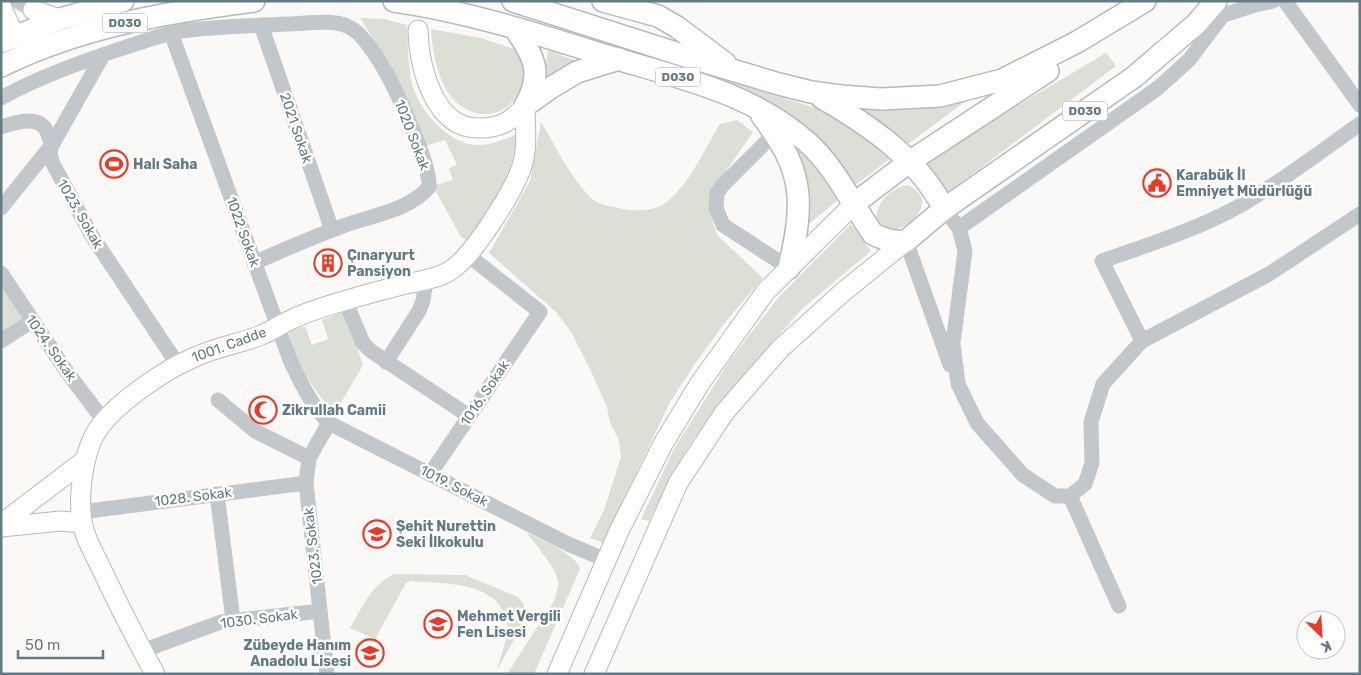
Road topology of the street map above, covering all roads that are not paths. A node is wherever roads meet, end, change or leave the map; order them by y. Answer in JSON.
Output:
{"nodes":[{"id":1,"x":4,"y":1,"type":"edge"},
{"id":2,"x":123,"y":1,"type":"edge"},
{"id":3,"x":254,"y":1,"type":"edge"},
{"id":4,"x":394,"y":1,"type":"edge"},
{"id":5,"x":513,"y":1,"type":"edge"},
{"id":6,"x":603,"y":1,"type":"edge"},
{"id":7,"x":1145,"y":1,"type":"edge"},
{"id":8,"x":1152,"y":1,"type":"edge"},
{"id":9,"x":1273,"y":1,"type":"edge"},
{"id":10,"x":1285,"y":1,"type":"edge"},
{"id":11,"x":29,"y":4,"type":"edge"},
{"id":12,"x":1,"y":5,"type":"edge"},
{"id":13,"x":1220,"y":8,"type":"edge"},
{"id":14,"x":60,"y":19,"type":"junction"},
{"id":15,"x":260,"y":25,"type":"junction"},
{"id":16,"x":515,"y":29,"type":"junction"},
{"id":17,"x":418,"y":30,"type":"dead end"},
{"id":18,"x":171,"y":33,"type":"junction"},
{"id":19,"x":1,"y":42,"type":"edge"},
{"id":20,"x":103,"y":55,"type":"junction"},
{"id":21,"x":619,"y":59,"type":"junction"},
{"id":22,"x":1,"y":66,"type":"edge"},
{"id":23,"x":738,"y":72,"type":"junction"},
{"id":24,"x":812,"y":92,"type":"junction"},
{"id":25,"x":1,"y":98,"type":"edge"},
{"id":26,"x":752,"y":104,"type":"junction"},
{"id":27,"x":1360,"y":105,"type":"edge"},
{"id":28,"x":525,"y":106,"type":"junction"},
{"id":29,"x":1360,"y":124,"type":"edge"},
{"id":30,"x":1,"y":127,"type":"edge"},
{"id":31,"x":775,"y":133,"type":"junction"},
{"id":32,"x":52,"y":145,"type":"junction"},
{"id":33,"x":909,"y":162,"type":"junction"},
{"id":34,"x":854,"y":203,"type":"junction"},
{"id":35,"x":1,"y":208,"type":"edge"},
{"id":36,"x":944,"y":208,"type":"junction"},
{"id":37,"x":1360,"y":214,"type":"edge"},
{"id":38,"x":958,"y":228,"type":"junction"},
{"id":39,"x":332,"y":230,"type":"junction"},
{"id":40,"x":906,"y":242,"type":"junction"},
{"id":41,"x":468,"y":255,"type":"junction"},
{"id":42,"x":254,"y":262,"type":"junction"},
{"id":43,"x":789,"y":268,"type":"junction"},
{"id":44,"x":1,"y":273,"type":"edge"},
{"id":45,"x":426,"y":279,"type":"junction"},
{"id":46,"x":345,"y":300,"type":"junction"},
{"id":47,"x":32,"y":321,"type":"junction"},
{"id":48,"x":277,"y":326,"type":"junction"},
{"id":49,"x":1,"y":341,"type":"edge"},
{"id":50,"x":1142,"y":341,"type":"junction"},
{"id":51,"x":386,"y":362,"type":"junction"},
{"id":52,"x":178,"y":365,"type":"junction"},
{"id":53,"x":958,"y":384,"type":"junction"},
{"id":54,"x":218,"y":400,"type":"dead end"},
{"id":55,"x":469,"y":416,"type":"junction"},
{"id":56,"x":104,"y":421,"type":"junction"},
{"id":57,"x":329,"y":423,"type":"junction"},
{"id":58,"x":309,"y":458,"type":"junction"},
{"id":59,"x":85,"y":460,"type":"junction"},
{"id":60,"x":430,"y":474,"type":"junction"},
{"id":61,"x":306,"y":483,"type":"junction"},
{"id":62,"x":217,"y":494,"type":"junction"},
{"id":63,"x":1070,"y":496,"type":"junction"},
{"id":64,"x":81,"y":517,"type":"junction"},
{"id":65,"x":1,"y":525,"type":"edge"},
{"id":66,"x":606,"y":560,"type":"junction"},
{"id":67,"x":1119,"y":606,"type":"dead end"},
{"id":68,"x":320,"y":612,"type":"junction"},
{"id":69,"x":233,"y":620,"type":"junction"},
{"id":70,"x":142,"y":650,"type":"junction"},
{"id":71,"x":155,"y":674,"type":"edge"},
{"id":72,"x":327,"y":674,"type":"edge"},
{"id":73,"x":557,"y":674,"type":"edge"},
{"id":74,"x":594,"y":674,"type":"edge"}],
"edges":[{"from":1,"to":12,"type":"street"},
{"from":2,"to":14,"type":"highway","number":"D030"},
{"from":3,"to":22,"type":"highway","number":"D030"},
{"from":4,"to":16,"type":"highway","number":"D030"},
{"from":5,"to":23,"type":"highway","number":"D030"},
{"from":6,"to":23,"type":"highway"},
{"from":7,"to":24,"type":"highway","number":"D030"},
{"from":8,"to":33,"type":"highway"},
{"from":9,"to":13,"type":"street"},
{"from":10,"to":27,"type":"street"},
{"from":11,"to":14,"type":"main road"},
{"from":12,"to":19,"type":"main road"},
{"from":13,"to":36,"type":"highway","number":"D030"},
{"from":13,"to":38,"type":"street"},
{"from":14,"to":19,"type":"highway","number":"D030"},
{"from":15,"to":18,"type":"street","name":"1020 Sokak"},
{"from":15,"to":39,"type":"street","name":"2021 Sokak"},
{"from":15,"to":39,"type":"street","name":"1020 Sokak"},
{"from":16,"to":21,"type":"highway","number":"D030"},
{"from":16,"to":28,"type":"highway"},
{"from":17,"to":28,"type":"main road"},
{"from":18,"to":20,"type":"street","name":"1020 Sokak"},
{"from":18,"to":42,"type":"street","name":"1022 Sokak"},
{"from":20,"to":25,"type":"street","name":"1020 Sokak"},
{"from":20,"to":32,"type":"street"},
{"from":21,"to":26,"type":"highway","number":"D030"},
{"from":21,"to":28,"type":"highway"},
{"from":23,"to":24,"type":"highway","number":"D030"},
{"from":24,"to":33,"type":"highway"},
{"from":26,"to":31,"type":"highway"},
{"from":26,"to":34,"type":"highway","number":"D030"},
{"from":28,"to":41,"type":"main road","name":"1001. Cadde"},
{"from":29,"to":50,"type":"street"},
{"from":30,"to":32,"type":"street"},
{"from":31,"to":43,"type":"highway"},
{"from":31,"to":43,"type":"street"},
{"from":32,"to":35,"type":"street"},
{"from":32,"to":52,"type":"street","name":"1023. Sokak"},
{"from":33,"to":34,"type":"highway"},
{"from":33,"to":36,"type":"highway"},
{"from":34,"to":40,"type":"highway","number":"D030"},
{"from":34,"to":43,"type":"main road"},
{"from":36,"to":38,"type":"street"},
{"from":36,"to":40,"type":"highway","number":"D030"},
{"from":37,"to":50,"type":"street"},
{"from":38,"to":53,"type":"street"},
{"from":39,"to":42,"type":"street","name":"1020 Sokak"},
{"from":40,"to":53,"type":"street"},
{"from":40,"to":74,"type":"main road"},
{"from":41,"to":45,"type":"main road","name":"1001. Cadde"},
{"from":41,"to":55,"type":"street","name":"1016. Sokak"},
{"from":42,"to":48,"type":"street","name":"1022 Sokak"},
{"from":43,"to":66,"type":"main road"},
{"from":44,"to":47,"type":"street","name":"1024. Sokak"},
{"from":45,"to":46,"type":"main road","name":"1001. Cadde"},
{"from":45,"to":51,"type":"street"},
{"from":46,"to":48,"type":"main road","name":"1001. Cadde"},
{"from":46,"to":51,"type":"street"},
{"from":47,"to":49,"type":"street"},
{"from":47,"to":56,"type":"street","name":"1024. Sokak"},
{"from":48,"to":52,"type":"main road","name":"1001. Cadde"},
{"from":48,"to":57,"type":"street","name":"1022 Sokak"},
{"from":50,"to":63,"type":"street"},
{"from":51,"to":55,"type":"street"},
{"from":52,"to":56,"type":"main road","name":"1001. Cadde"},
{"from":53,"to":63,"type":"street"},
{"from":54,"to":58,"type":"street"},
{"from":55,"to":60,"type":"street","name":"1016. Sokak"},
{"from":56,"to":59,"type":"main road","name":"1001. Cadde"},
{"from":57,"to":58,"type":"street","name":"1023. Sokak"},
{"from":57,"to":60,"type":"street","name":"1019. Sokak"},
{"from":58,"to":61,"type":"street","name":"1023. Sokak"},
{"from":59,"to":64,"type":"main road","name":"1001. Cadde"},
{"from":59,"to":65,"type":"main road"},
{"from":60,"to":66,"type":"street","name":"1019. Sokak"},
{"from":61,"to":62,"type":"street","name":"1028. Sokak"},
{"from":61,"to":68,"type":"street","name":"1023. Sokak"},
{"from":62,"to":64,"type":"street","name":"1028. Sokak"},
{"from":62,"to":69,"type":"street"},
{"from":63,"to":67,"type":"street"},
{"from":64,"to":65,"type":"main road"},
{"from":64,"to":70,"type":"main road","name":"1001. Cadde"},
{"from":66,"to":73,"type":"main road"},
{"from":68,"to":69,"type":"street","name":"1030. Sokak"},
{"from":68,"to":72,"type":"street","name":"1023. Sokak"},
{"from":69,"to":70,"type":"street","name":"1030. Sokak"},
{"from":70,"to":71,"type":"main road","name":"1001. Cadde"}]}
